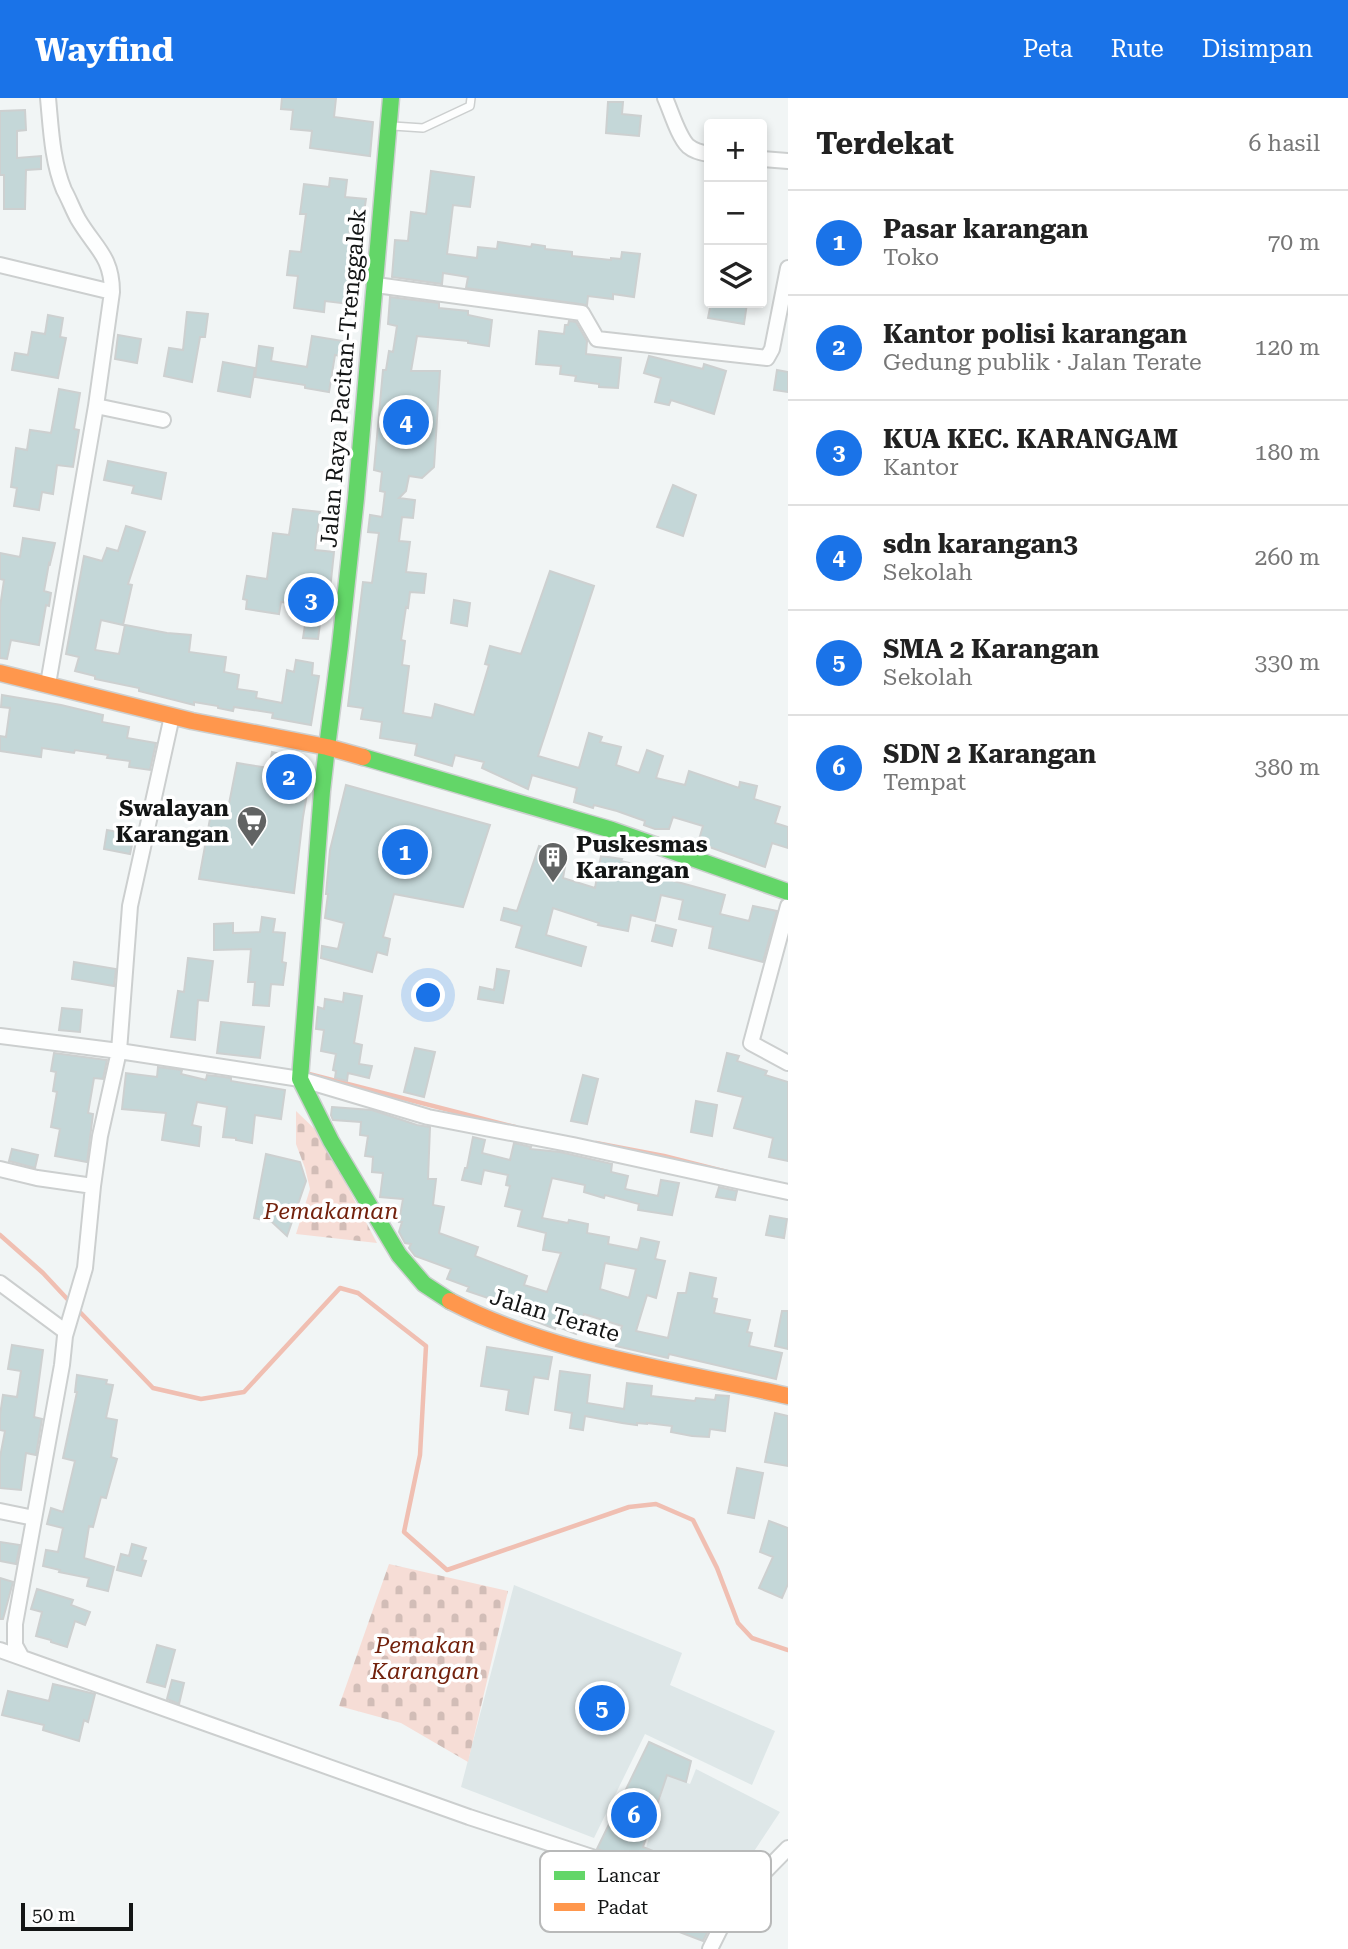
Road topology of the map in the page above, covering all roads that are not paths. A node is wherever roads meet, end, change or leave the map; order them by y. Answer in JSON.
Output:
{"nodes":[{"id":1,"x":48,"y":98,"type":"edge"},
{"id":2,"x":391,"y":98,"type":"edge"},
{"id":3,"x":471,"y":98,"type":"edge"},
{"id":4,"x":665,"y":98,"type":"edge"},
{"id":5,"x":388,"y":125,"type":"junction"},
{"id":6,"x":704,"y":153,"type":"edge"},
{"id":7,"x":767,"y":159,"type":"edge"},
{"id":8,"x":788,"y":161,"type":"edge"},
{"id":9,"x":0,"y":265,"type":"edge"},
{"id":10,"x":788,"y":268,"type":"edge"},
{"id":11,"x":376,"y":285,"type":"junction"},
{"id":12,"x":112,"y":292,"type":"junction"},
{"id":13,"x":96,"y":406,"type":"junction"},
{"id":14,"x":163,"y":420,"type":"dead end"},
{"id":15,"x":0,"y":673,"type":"edge"},
{"id":16,"x":48,"y":684,"type":"junction"},
{"id":17,"x":172,"y":716,"type":"junction"},
{"id":18,"x":327,"y":747,"type":"junction"},
{"id":19,"x":788,"y":892,"type":"edge"},
{"id":20,"x":788,"y":906,"type":"edge"},
{"id":21,"x":0,"y":1036,"type":"edge"},
{"id":22,"x":119,"y":1051,"type":"junction"},
{"id":23,"x":788,"y":1063,"type":"edge"},
{"id":24,"x":300,"y":1079,"type":"junction"},
{"id":25,"x":0,"y":1169,"type":"edge"},
{"id":26,"x":93,"y":1186,"type":"junction"},
{"id":27,"x":788,"y":1192,"type":"edge"},
{"id":28,"x":0,"y":1283,"type":"edge"},
{"id":29,"x":68,"y":1329,"type":"junction"},
{"id":30,"x":788,"y":1396,"type":"edge"},
{"id":31,"x":0,"y":1511,"type":"edge"},
{"id":32,"x":34,"y":1518,"type":"junction"},
{"id":33,"x":0,"y":1650,"type":"edge"},
{"id":34,"x":21,"y":1656,"type":"junction"},
{"id":35,"x":788,"y":1848,"type":"edge"},
{"id":36,"x":573,"y":1851,"type":"edge"},
{"id":37,"x":771,"y":1865,"type":"edge"},
{"id":38,"x":718,"y":1932,"type":"edge"},
{"id":39,"x":710,"y":1949,"type":"edge"}],
"edges":[{"from":1,"to":12,"type":"street"},
{"from":2,"to":5,"type":"main road","name":"Jalan Raya Pacitan-Trenggalek"},
{"from":3,"to":5,"type":"lane"},
{"from":4,"to":6,"type":"street"},
{"from":5,"to":11,"type":"main road","name":"Jalan Raya Pacitan-Trenggalek"},
{"from":7,"to":8,"type":"street"},
{"from":9,"to":12,"type":"street"},
{"from":10,"to":11,"type":"street"},
{"from":11,"to":18,"type":"main road","name":"Jalan Raya Pacitan-Trenggalek"},
{"from":12,"to":13,"type":"street"},
{"from":13,"to":14,"type":"street"},
{"from":13,"to":16,"type":"street"},
{"from":15,"to":16,"type":"main road"},
{"from":16,"to":17,"type":"main road"},
{"from":17,"to":18,"type":"main road"},
{"from":17,"to":22,"type":"street"},
{"from":18,"to":19,"type":"main road"},
{"from":18,"to":24,"type":"main road","name":"Jalan Terate"},
{"from":20,"to":23,"type":"street"},
{"from":21,"to":22,"type":"street"},
{"from":22,"to":24,"type":"street"},
{"from":22,"to":26,"type":"street"},
{"from":24,"to":27,"type":"street"},
{"from":24,"to":30,"type":"main road","name":"Jalan Terate"},
{"from":25,"to":26,"type":"street"},
{"from":26,"to":29,"type":"street"},
{"from":28,"to":29,"type":"street"},
{"from":29,"to":32,"type":"street"},
{"from":31,"to":32,"type":"street"},
{"from":32,"to":34,"type":"street"},
{"from":33,"to":34,"type":"street"},
{"from":34,"to":36,"type":"street"},
{"from":35,"to":37,"type":"street"},
{"from":38,"to":39,"type":"street"}]}
